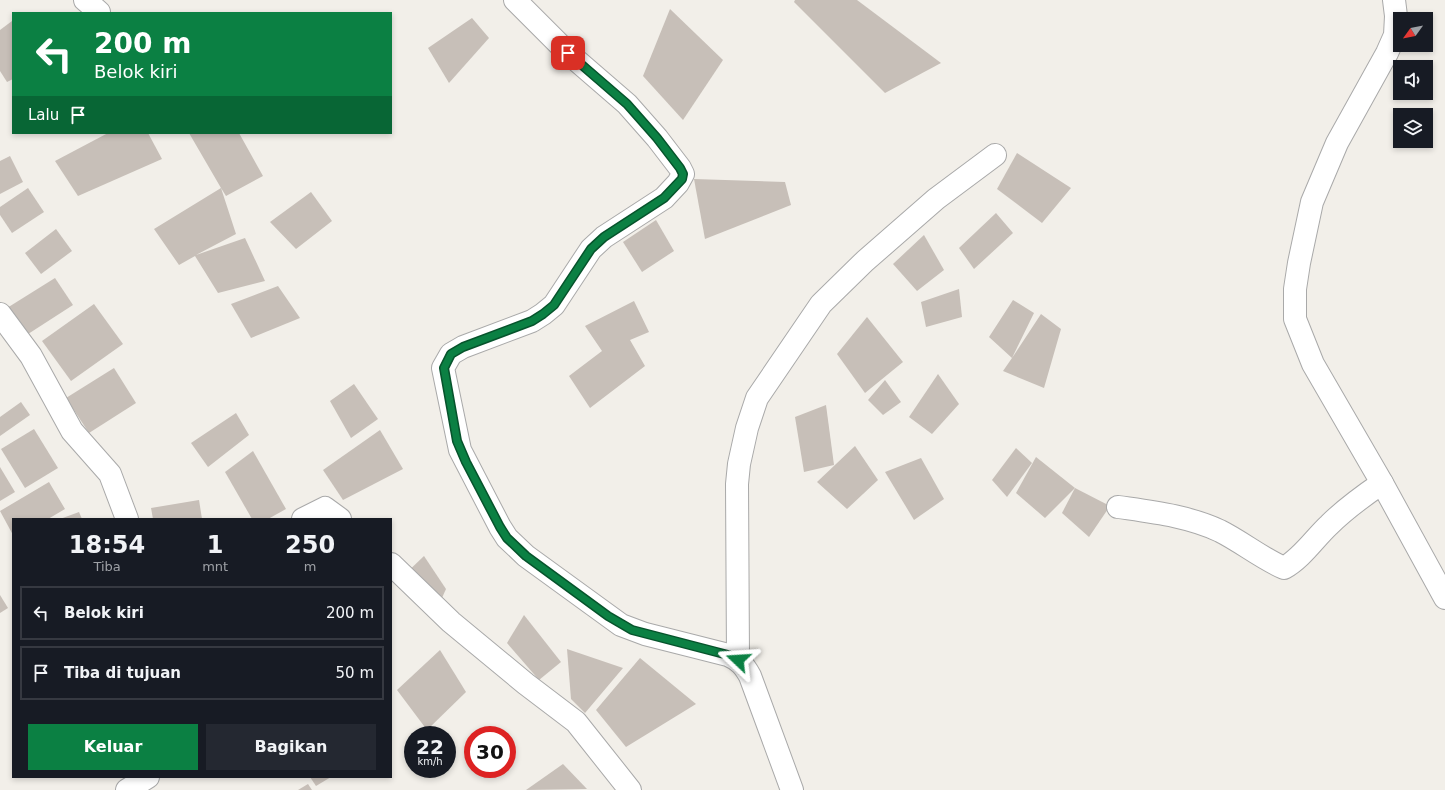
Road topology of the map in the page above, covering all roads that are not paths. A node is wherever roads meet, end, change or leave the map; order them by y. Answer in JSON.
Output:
{"nodes":[{"id":1,"x":515,"y":0,"type":"edge"},
{"id":2,"x":1394,"y":0,"type":"edge"},
{"id":3,"x":995,"y":155,"type":"dead end"},
{"id":4,"x":0,"y":314,"type":"edge"},
{"id":5,"x":1382,"y":483,"type":"junction"},
{"id":6,"x":1118,"y":507,"type":"dead end"},
{"id":7,"x":127,"y":518,"type":"edge"},
{"id":8,"x":305,"y":518,"type":"edge"},
{"id":9,"x":339,"y":518,"type":"edge"},
{"id":10,"x":392,"y":565,"type":"edge"},
{"id":11,"x":1445,"y":598,"type":"edge"},
{"id":12,"x":738,"y":660,"type":"junction"},
{"id":13,"x":146,"y":778,"type":"edge"},
{"id":14,"x":127,"y":790,"type":"edge"},
{"id":15,"x":630,"y":790,"type":"edge"},
{"id":16,"x":792,"y":790,"type":"edge"}],
"edges":[{"from":1,"to":12,"type":"street"},
{"from":2,"to":5,"type":"street"},
{"from":3,"to":12,"type":"street"},
{"from":4,"to":7,"type":"street"},
{"from":5,"to":6,"type":"street"},
{"from":5,"to":11,"type":"street"},
{"from":8,"to":9,"type":"street"},
{"from":10,"to":15,"type":"street"},
{"from":12,"to":16,"type":"street"},
{"from":13,"to":14,"type":"street"}]}
